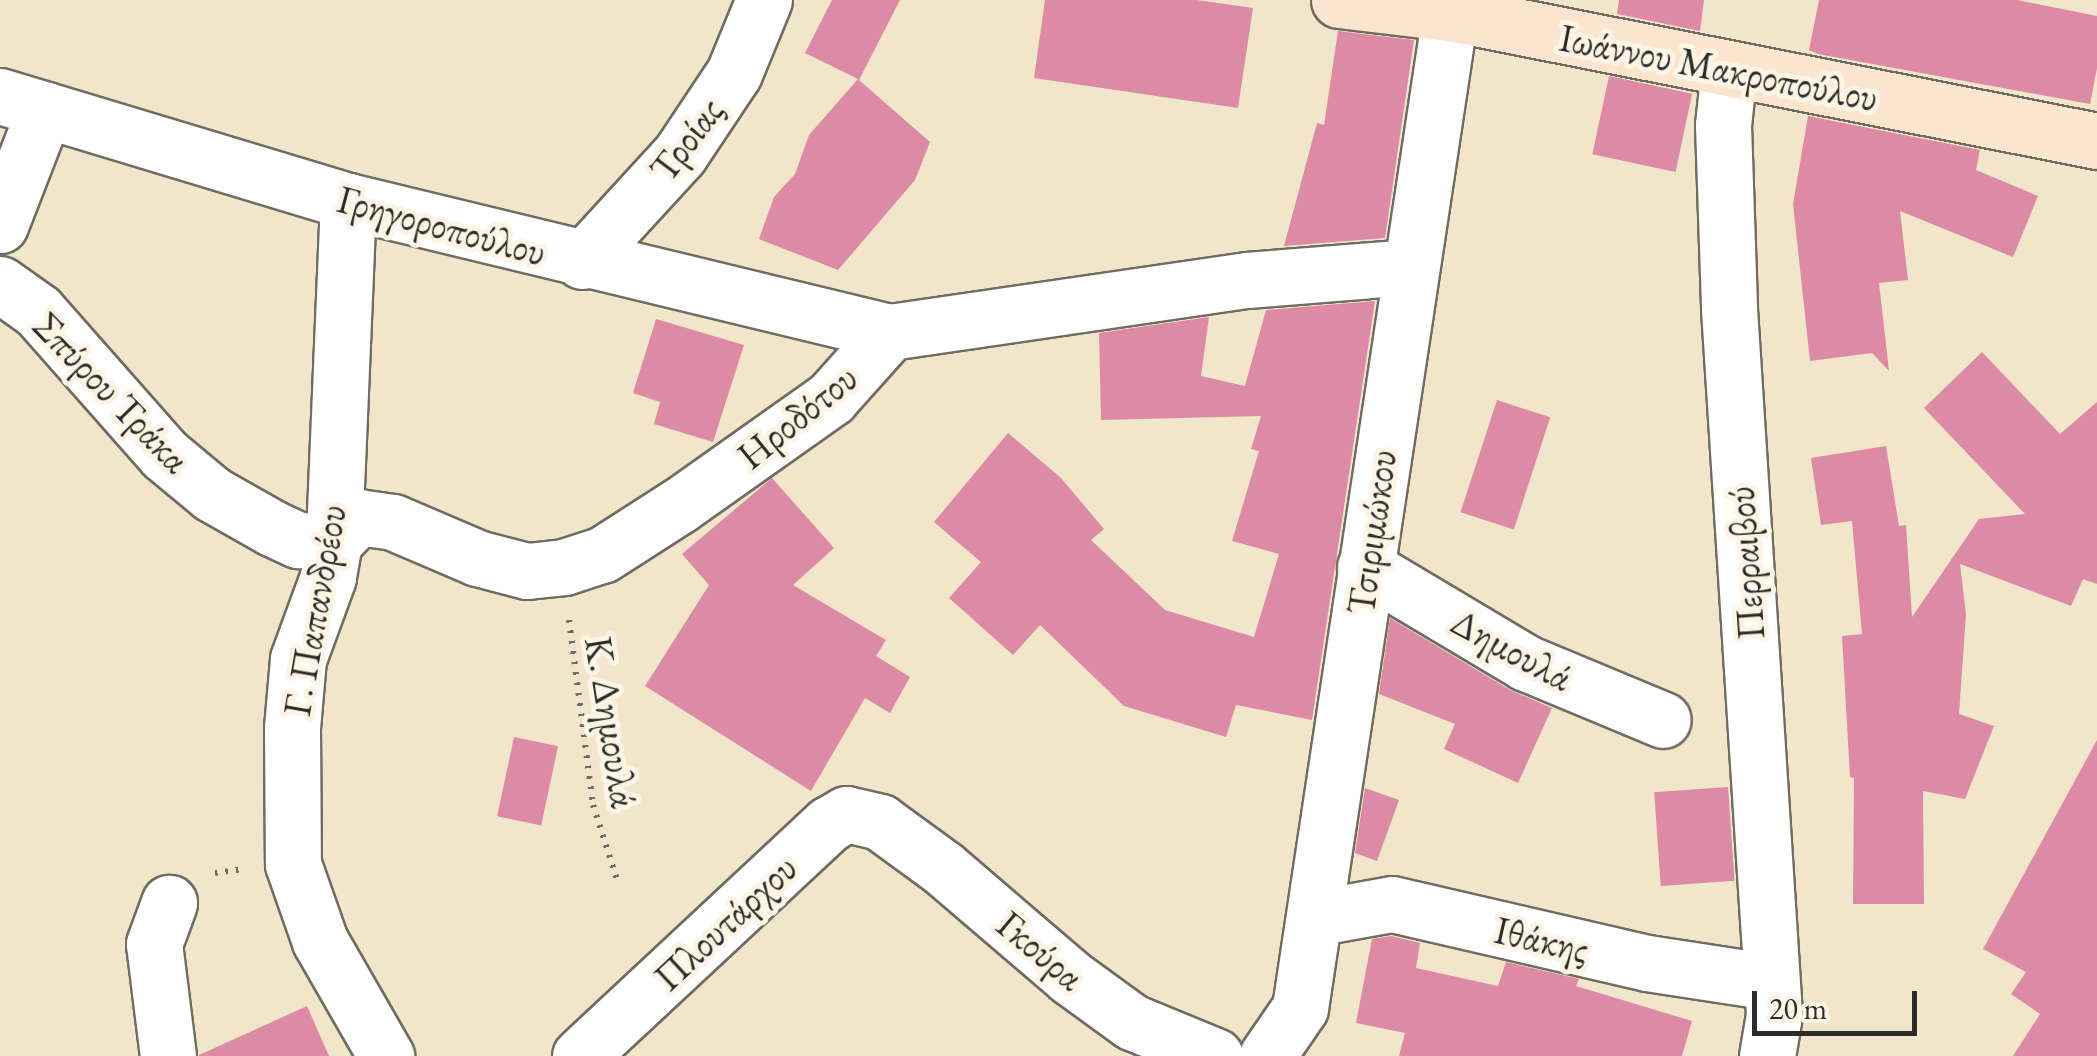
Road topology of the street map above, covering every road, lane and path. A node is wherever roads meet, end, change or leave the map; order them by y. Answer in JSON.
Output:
{"nodes":[{"id":1,"x":764,"y":0,"type":"edge"},
{"id":2,"x":1339,"y":0,"type":"edge"},
{"id":3,"x":1451,"y":7,"type":"edge"},
{"id":4,"x":1729,"y":69,"type":"junction"},
{"id":5,"x":23,"y":103,"type":"edge"},
{"id":6,"x":2097,"y":141,"type":"edge"},
{"id":7,"x":348,"y":202,"type":"junction"},
{"id":8,"x":0,"y":225,"type":"edge"},
{"id":9,"x":582,"y":261,"type":"junction"},
{"id":10,"x":1410,"y":268,"type":"junction"},
{"id":11,"x":0,"y":284,"type":"edge"},
{"id":12,"x":890,"y":332,"type":"junction"},
{"id":13,"x":334,"y":542,"type":"junction"},
{"id":14,"x":564,"y":567,"type":"junction"},
{"id":15,"x":1366,"y":567,"type":"junction"},
{"id":16,"x":1663,"y":720,"type":"dead end"},
{"id":17,"x":880,"y":822,"type":"joint"},
{"id":18,"x":292,"y":864,"type":"junction"},
{"id":19,"x":618,"y":883,"type":"dead end"},
{"id":20,"x":169,"y":904,"type":"joint"},
{"id":21,"x":1314,"y":918,"type":"junction"},
{"id":22,"x":1770,"y":977,"type":"junction"},
{"id":23,"x":168,"y":1056,"type":"edge"},
{"id":24,"x":386,"y":1056,"type":"edge"},
{"id":25,"x":580,"y":1056,"type":"edge"},
{"id":26,"x":1215,"y":1056,"type":"edge"},
{"id":27,"x":1268,"y":1056,"type":"edge"},
{"id":28,"x":1769,"y":1056,"type":"edge"}],
"edges":[{"from":1,"to":9,"type":"street","name":"Τροίας"},
{"from":2,"to":3,"type":"main road","name":"Ιωάννου Μακροπούλου"},
{"from":3,"to":4,"type":"main road","name":"Ιωάννου Μακροπούλου"},
{"from":3,"to":10,"type":"street","name":"Τσιριμώκου"},
{"from":4,"to":6,"type":"main road","name":"Ιωάννου Μακροπούλου"},
{"from":4,"to":22,"type":"street","name":"Περραιβού"},
{"from":5,"to":7,"type":"street","name":"Γρηγοροπούλου"},
{"from":5,"to":8,"type":"street"},
{"from":7,"to":9,"type":"street","name":"Γρηγοροπούλου"},
{"from":7,"to":13,"type":"street","name":"Γ. Παπανδρέου"},
{"from":9,"to":12,"type":"street","name":"Γρηγοροπούλου"},
{"from":10,"to":12,"type":"street","name":"Ηροδότου"},
{"from":10,"to":15,"type":"street","name":"Τσιριμώκου"},
{"from":11,"to":13,"type":"street","name":"Σπύρου Τράκα"},
{"from":12,"to":14,"type":"street","name":"Ηροδότου"},
{"from":13,"to":14,"type":"street","name":"Ηροδότου"},
{"from":13,"to":18,"type":"street","name":"Γ. Παπανδρέου"},
{"from":14,"to":19,"type":"path","name":"Κ. Δημουλά"},
{"from":15,"to":16,"type":"street","name":"Δημουλά"},
{"from":15,"to":21,"type":"street","name":"Τσιριμώκου"},
{"from":17,"to":25,"type":"street","name":"Πλουτάρχου"},
{"from":17,"to":26,"type":"street","name":"Γκούρα"},
{"from":18,"to":20,"type":"path"},
{"from":18,"to":24,"type":"street","name":"Γ. Παπανδρέου"},
{"from":20,"to":23,"type":"street"},
{"from":21,"to":22,"type":"street","name":"Ιθάκης"},
{"from":21,"to":27,"type":"street","name":"Τσιριμώκου"},
{"from":22,"to":28,"type":"street","name":"Περραιβού"}]}
